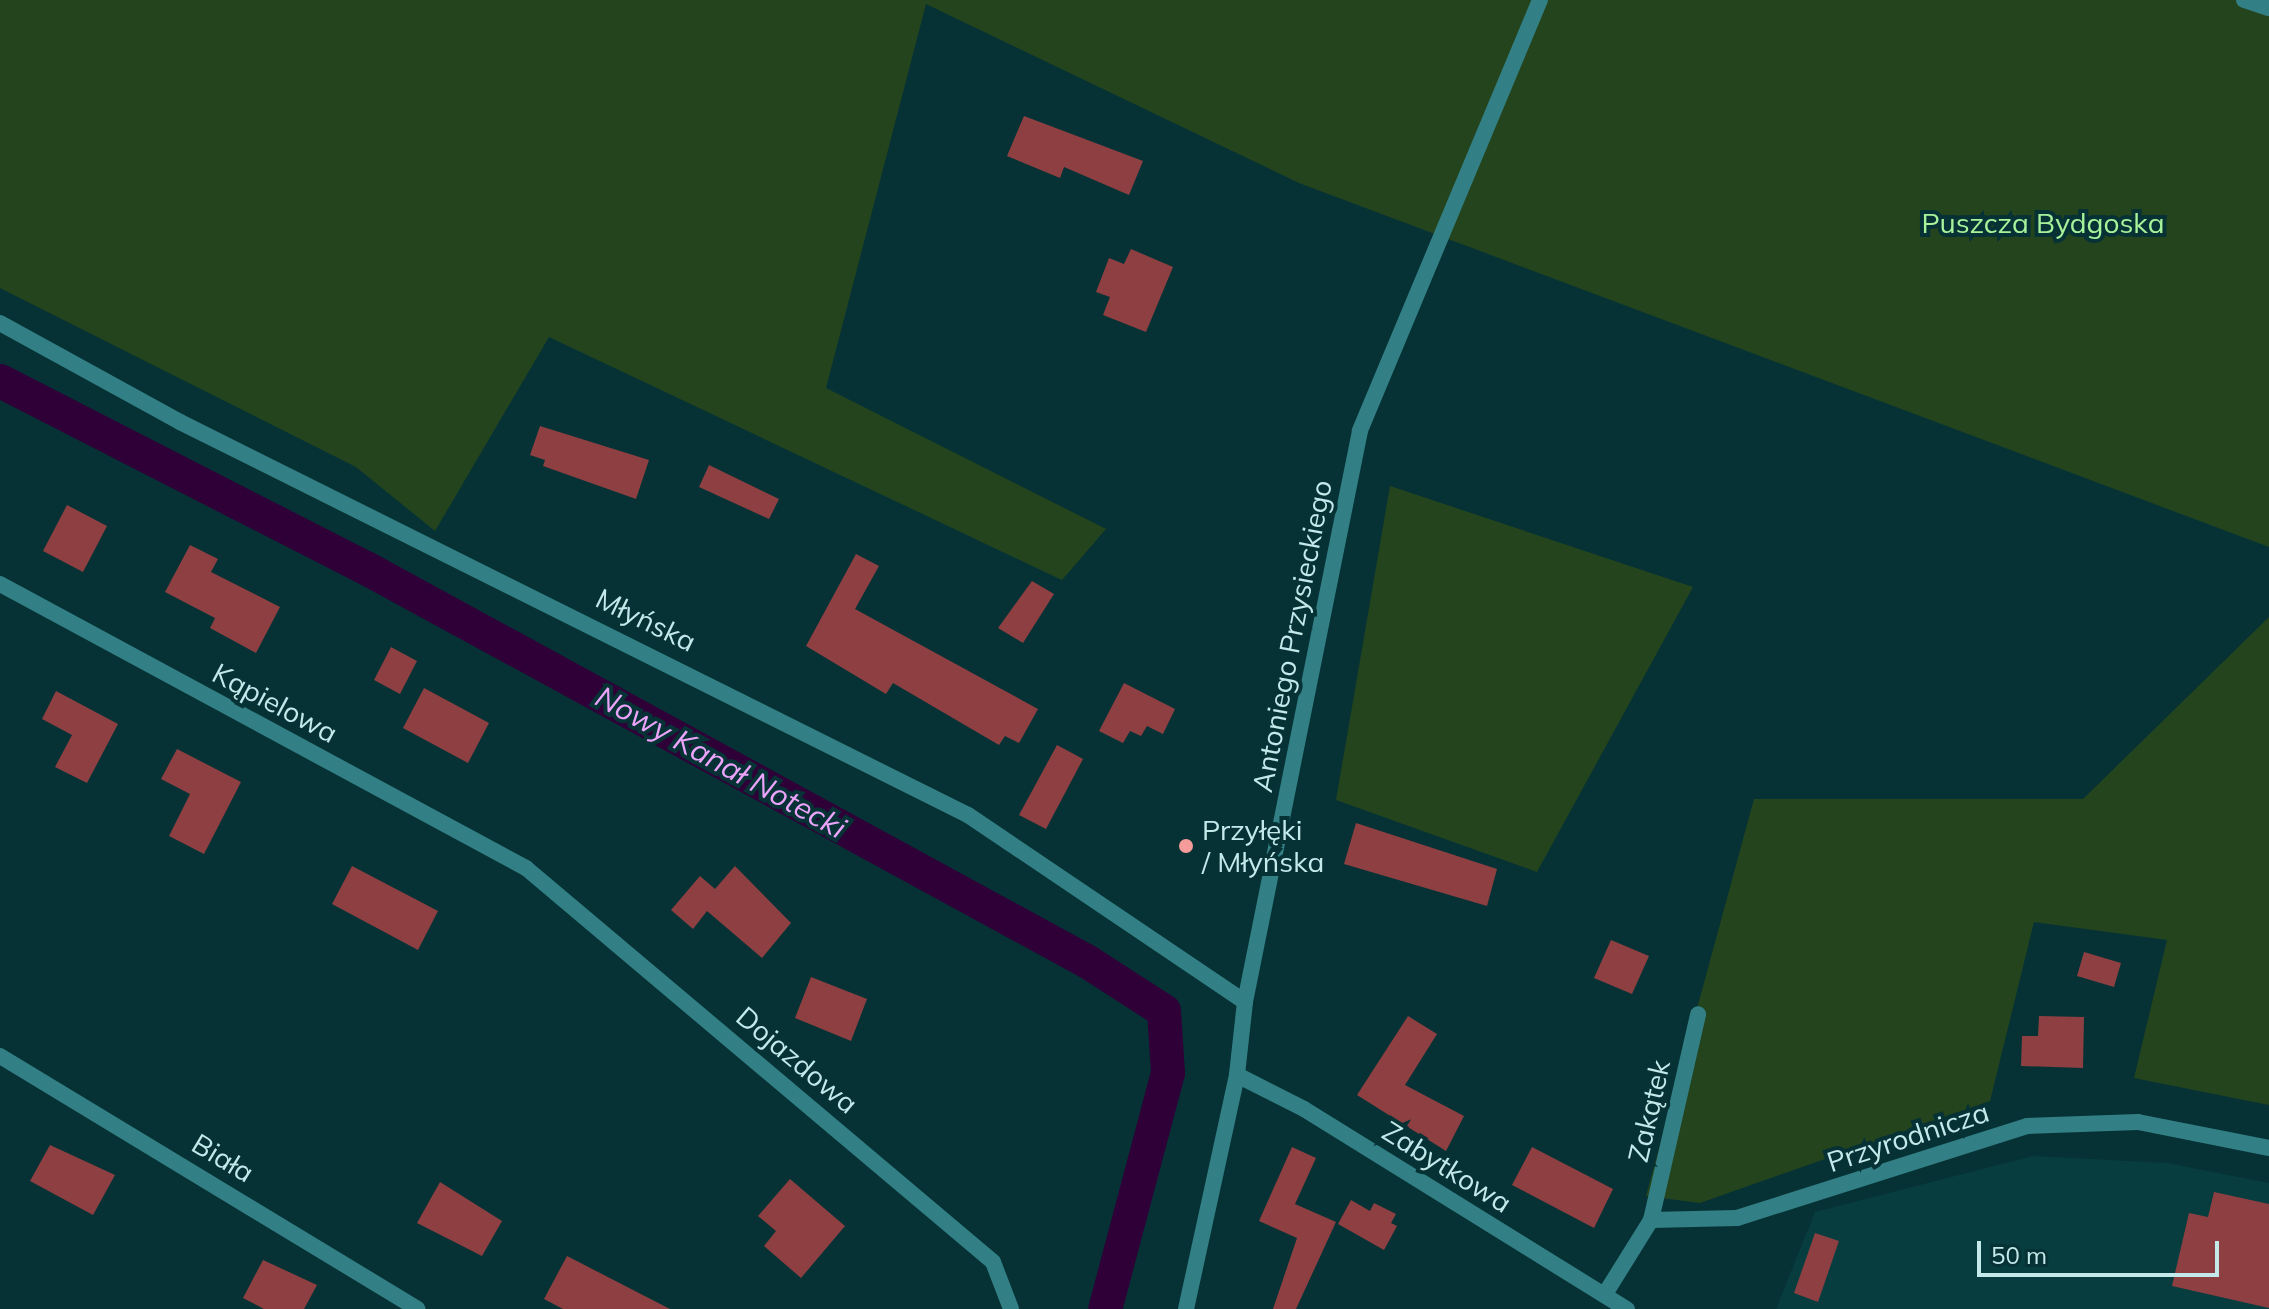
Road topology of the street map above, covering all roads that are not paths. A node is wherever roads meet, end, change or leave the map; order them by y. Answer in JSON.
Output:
{"nodes":[{"id":1,"x":1540,"y":0,"type":"edge"},
{"id":2,"x":2244,"y":0,"type":"edge"},
{"id":3,"x":2269,"y":8,"type":"edge"},
{"id":4,"x":0,"y":323,"type":"edge"},
{"id":5,"x":0,"y":584,"type":"edge"},
{"id":6,"x":526,"y":868,"type":"joint"},
{"id":7,"x":1245,"y":1002,"type":"junction"},
{"id":8,"x":1698,"y":1014,"type":"dead end"},
{"id":9,"x":0,"y":1056,"type":"edge"},
{"id":10,"x":1237,"y":1075,"type":"junction"},
{"id":11,"x":2269,"y":1148,"type":"edge"},
{"id":12,"x":1651,"y":1220,"type":"junction"},
{"id":13,"x":1605,"y":1294,"type":"junction"},
{"id":14,"x":417,"y":1307,"type":"edge"},
{"id":15,"x":1011,"y":1309,"type":"edge"},
{"id":16,"x":1186,"y":1309,"type":"edge"},
{"id":17,"x":1627,"y":1309,"type":"edge"}],
"edges":[{"from":1,"to":7,"type":"street","name":"Antoniego Przysieckiego"},
{"from":2,"to":3,"type":"street"},
{"from":4,"to":7,"type":"street","name":"Młyńska"},
{"from":5,"to":6,"type":"street","name":"Kąpielowa"},
{"from":6,"to":15,"type":"street","name":"Dojazdowa"},
{"from":7,"to":10,"type":"street","name":"Antoniego Przysieckiego"},
{"from":8,"to":12,"type":"street","name":"Zakątek"},
{"from":9,"to":14,"type":"street","name":"Biała"},
{"from":10,"to":13,"type":"street","name":"Zabytkowa"},
{"from":10,"to":16,"type":"street","name":"Antoniego Przysieckiego"},
{"from":11,"to":12,"type":"street","name":"Przyrodnicza"},
{"from":12,"to":13,"type":"street"},
{"from":13,"to":17,"type":"street","name":"Zabytkowa"}]}
